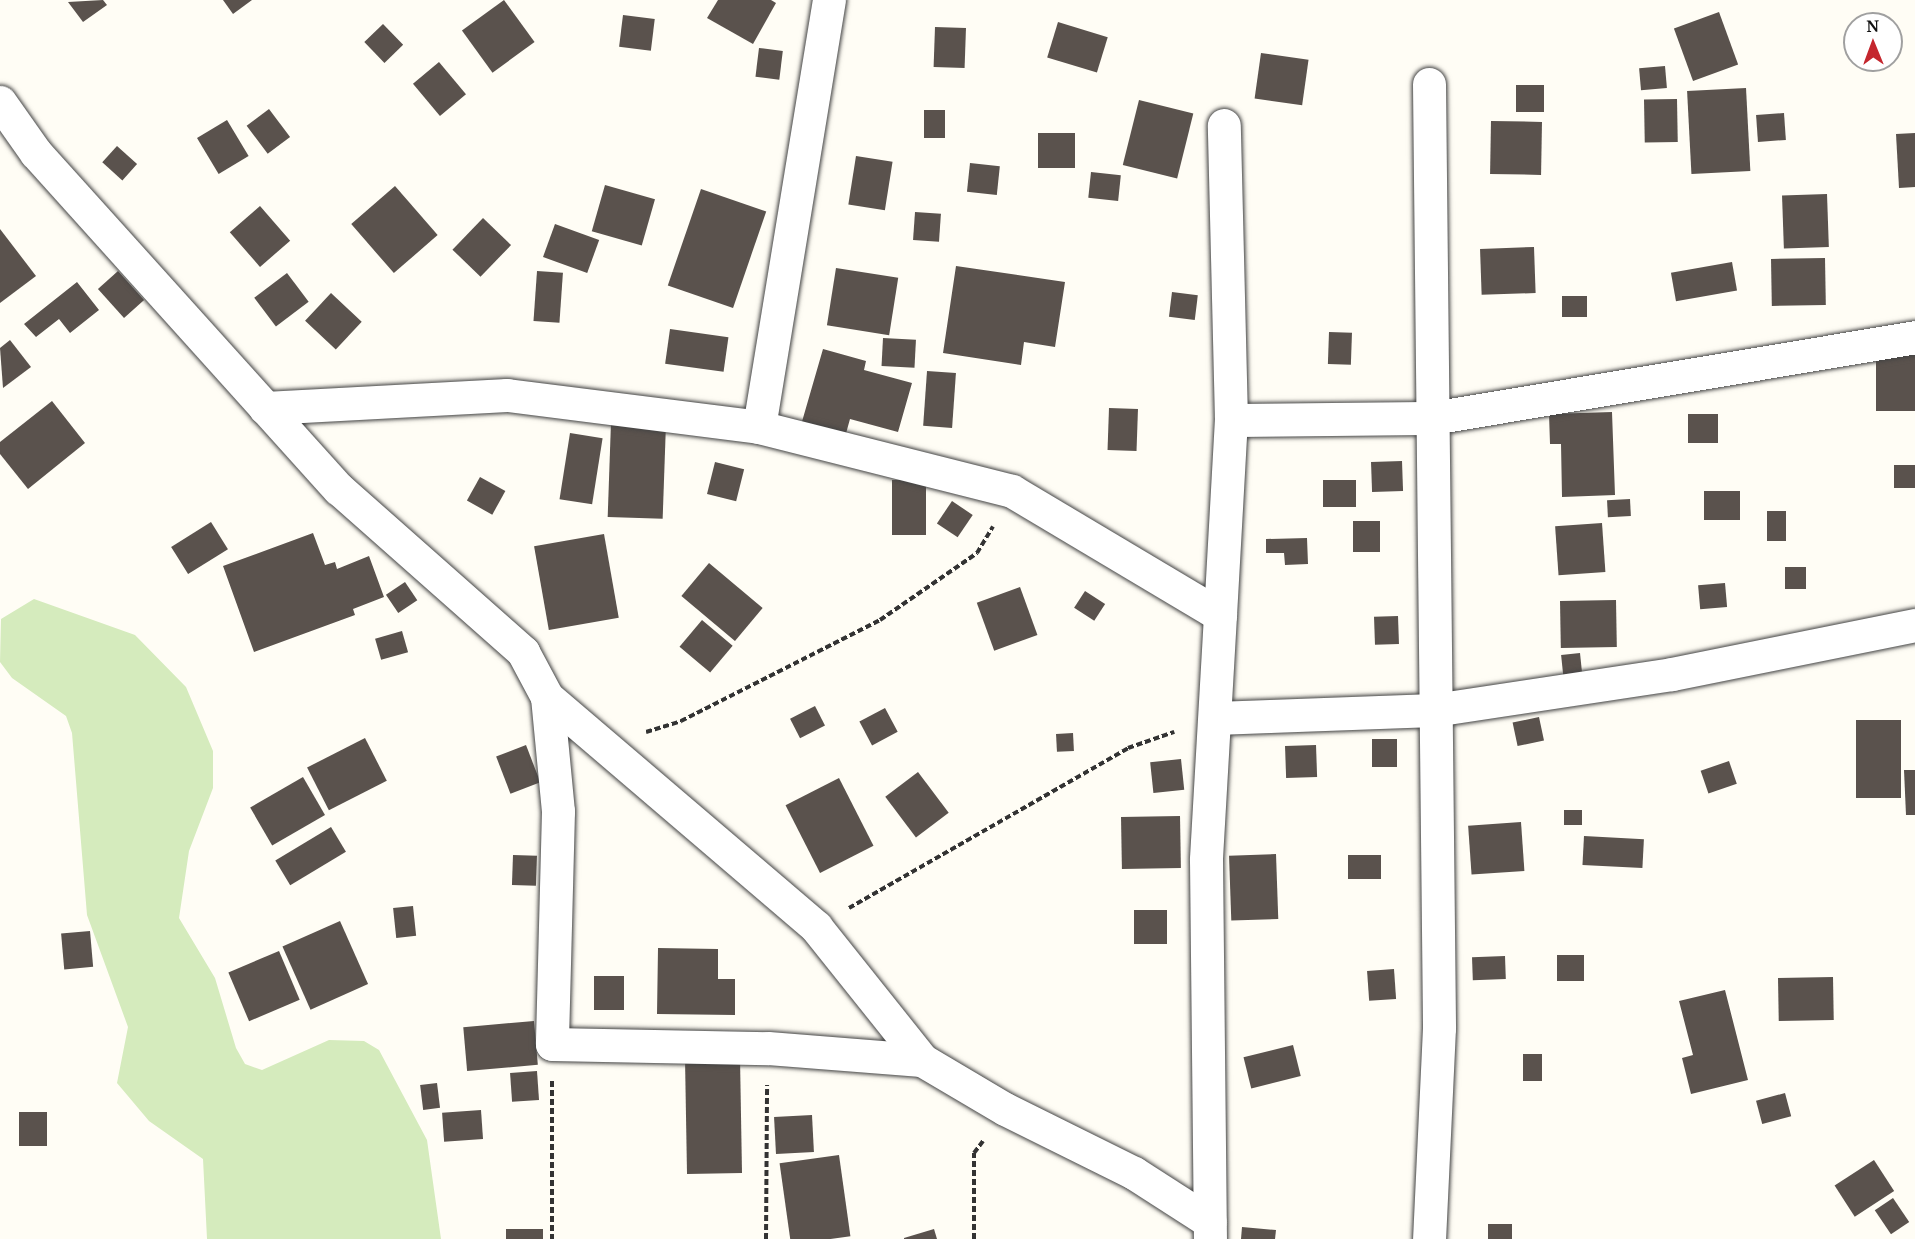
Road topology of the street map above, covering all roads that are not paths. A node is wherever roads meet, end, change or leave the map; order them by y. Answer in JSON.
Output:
{"nodes":[{"id":1,"x":830,"y":0,"type":"edge"},
{"id":2,"x":1429,"y":84,"type":"dead end"},
{"id":3,"x":0,"y":102,"type":"edge"},
{"id":4,"x":1224,"y":125,"type":"dead end"},
{"id":5,"x":1915,"y":337,"type":"edge"},
{"id":6,"x":265,"y":408,"type":"junction"},
{"id":7,"x":1432,"y":418,"type":"junction"},
{"id":8,"x":1231,"y":420,"type":"junction"},
{"id":9,"x":759,"y":427,"type":"junction"},
{"id":10,"x":1220,"y":615,"type":"junction"},
{"id":11,"x":1915,"y":625,"type":"edge"},
{"id":12,"x":547,"y":697,"type":"junction"},
{"id":13,"x":1434,"y":710,"type":"junction"},
{"id":14,"x":1215,"y":718,"type":"junction"},
{"id":15,"x":922,"y":1060,"type":"junction"},
{"id":16,"x":1210,"y":1230,"type":"edge"},
{"id":17,"x":1429,"y":1239,"type":"edge"}],
"edges":[{"from":1,"to":9,"type":"street"},
{"from":2,"to":7,"type":"street"},
{"from":3,"to":6,"type":"street"},
{"from":4,"to":8,"type":"street"},
{"from":5,"to":7,"type":"street"},
{"from":6,"to":9,"type":"street"},
{"from":6,"to":12,"type":"street"},
{"from":7,"to":8,"type":"street"},
{"from":7,"to":13,"type":"street"},
{"from":8,"to":10,"type":"street"},
{"from":9,"to":10,"type":"street"},
{"from":10,"to":14,"type":"street"},
{"from":11,"to":13,"type":"street"},
{"from":12,"to":15,"type":"street"},
{"from":12,"to":15,"type":"street"},
{"from":13,"to":14,"type":"street"},
{"from":13,"to":17,"type":"street"},
{"from":14,"to":16,"type":"street"},
{"from":15,"to":16,"type":"street"}]}
